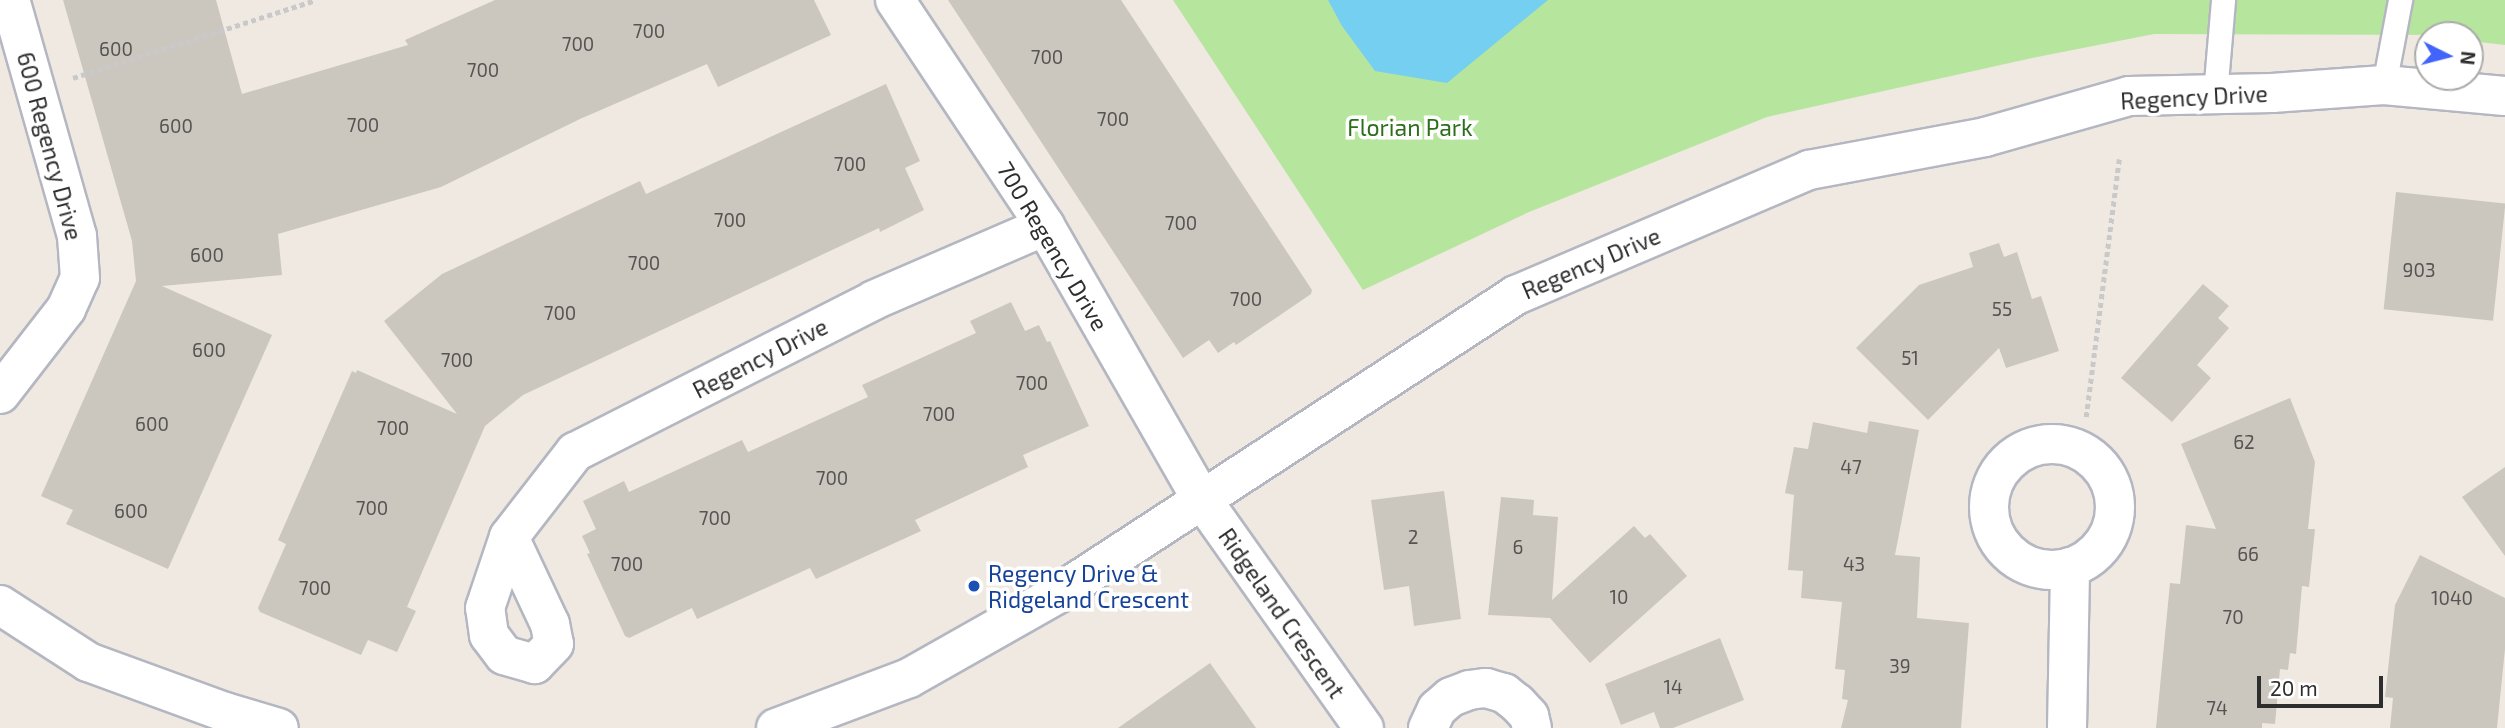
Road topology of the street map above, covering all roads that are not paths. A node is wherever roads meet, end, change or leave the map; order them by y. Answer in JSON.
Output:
{"nodes":[{"id":1,"x":10,"y":0,"type":"edge"},
{"id":2,"x":895,"y":0,"type":"edge"},
{"id":3,"x":2223,"y":0,"type":"edge"},
{"id":4,"x":2400,"y":0,"type":"edge"},
{"id":5,"x":2384,"y":85,"type":"junction"},
{"id":6,"x":2215,"y":94,"type":"junction"},
{"id":7,"x":2505,"y":96,"type":"edge"},
{"id":8,"x":1045,"y":226,"type":"junction"},
{"id":9,"x":0,"y":394,"type":"edge"},
{"id":10,"x":1201,"y":498,"type":"junction"},
{"id":11,"x":509,"y":537,"type":"dead end"},
{"id":12,"x":2070,"y":567,"type":"dead end"},
{"id":13,"x":0,"y":606,"type":"edge"},
{"id":14,"x":279,"y":728,"type":"edge"},
{"id":15,"x":776,"y":728,"type":"edge"},
{"id":16,"x":1364,"y":728,"type":"edge"},
{"id":17,"x":1428,"y":728,"type":"edge"},
{"id":18,"x":1532,"y":728,"type":"edge"},
{"id":19,"x":2067,"y":728,"type":"edge"}],
"edges":[{"from":1,"to":9,"type":"street","name":"600 Regency Drive"},
{"from":2,"to":8,"type":"street","name":"700 Regency Drive"},
{"from":3,"to":6,"type":"lane"},
{"from":4,"to":5,"type":"lane"},
{"from":5,"to":6,"type":"street","name":"Regency Drive"},
{"from":5,"to":7,"type":"street","name":"Regency Drive"},
{"from":6,"to":10,"type":"street","name":"Regency Drive"},
{"from":8,"to":10,"type":"street","name":"700 Regency Drive"},
{"from":8,"to":11,"type":"street","name":"Regency Drive"},
{"from":10,"to":15,"type":"street","name":"Regency Drive"},
{"from":10,"to":16,"type":"street","name":"Ridgeland Crescent"},
{"from":12,"to":19,"type":"street"},
{"from":13,"to":14,"type":"street"},
{"from":17,"to":18,"type":"street"}]}
